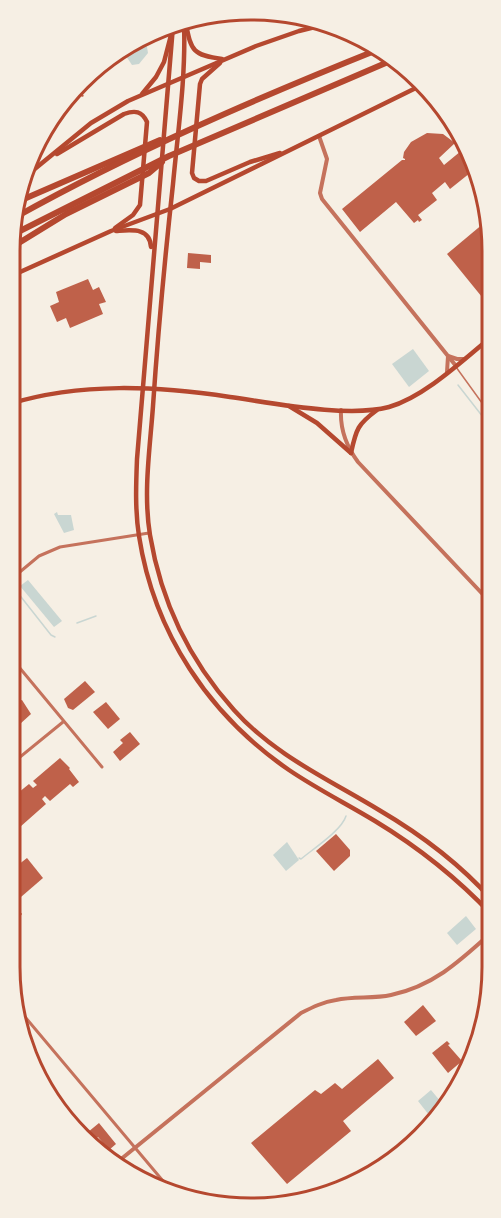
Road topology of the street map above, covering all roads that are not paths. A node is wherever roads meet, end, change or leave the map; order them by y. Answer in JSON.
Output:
{"nodes":[{"id":1,"x":312,"y":28,"type":"edge"},
{"id":2,"x":185,"y":29,"type":"edge"},
{"id":3,"x":186,"y":29,"type":"edge"},
{"id":4,"x":172,"y":33,"type":"edge"},
{"id":5,"x":171,"y":34,"type":"edge"},
{"id":6,"x":371,"y":53,"type":"edge"},
{"id":7,"x":224,"y":59,"type":"junction"},
{"id":8,"x":386,"y":63,"type":"edge"},
{"id":9,"x":183,"y":78,"type":"junction"},
{"id":10,"x":168,"y":85,"type":"junction"},
{"id":11,"x":415,"y":88,"type":"edge"},
{"id":12,"x":142,"y":94,"type":"junction"},
{"id":13,"x":221,"y":116,"type":"junction"},
{"id":14,"x":327,"y":132,"type":"junction"},
{"id":15,"x":319,"y":136,"type":"junction"},
{"id":16,"x":323,"y":145,"type":"junction"},
{"id":17,"x":293,"y":149,"type":"junction"},
{"id":18,"x":169,"y":156,"type":"junction"},
{"id":19,"x":47,"y":160,"type":"junction"},
{"id":20,"x":34,"y":171,"type":"edge"},
{"id":21,"x":25,"y":198,"type":"edge"},
{"id":22,"x":170,"y":209,"type":"junction"},
{"id":23,"x":22,"y":214,"type":"edge"},
{"id":24,"x":157,"y":214,"type":"junction"},
{"id":25,"x":20,"y":231,"type":"edge"},
{"id":26,"x":111,"y":231,"type":"junction"},
{"id":27,"x":20,"y":242,"type":"edge"},
{"id":28,"x":20,"y":272,"type":"edge"},
{"id":29,"x":152,"y":277,"type":"junction"},
{"id":30,"x":482,"y":344,"type":"edge"},
{"id":31,"x":448,"y":356,"type":"junction"},
{"id":32,"x":464,"y":359,"type":"junction"},
{"id":33,"x":456,"y":366,"type":"junction"},
{"id":34,"x":447,"y":372,"type":"junction"},
{"id":35,"x":142,"y":389,"type":"junction"},
{"id":36,"x":154,"y":390,"type":"junction"},
{"id":37,"x":20,"y":401,"type":"edge"},
{"id":38,"x":482,"y":403,"type":"edge"},
{"id":39,"x":286,"y":404,"type":"junction"},
{"id":40,"x":380,"y":408,"type":"junction"},
{"id":41,"x":340,"y":410,"type":"junction"},
{"id":42,"x":351,"y":453,"type":"junction"},
{"id":43,"x":149,"y":533,"type":"junction"},
{"id":44,"x":138,"y":534,"type":"junction"},
{"id":45,"x":20,"y":572,"type":"edge"},
{"id":46,"x":482,"y":593,"type":"edge"},
{"id":47,"x":20,"y":669,"type":"edge"},
{"id":48,"x":63,"y":722,"type":"junction"},
{"id":49,"x":20,"y":757,"type":"edge"},
{"id":50,"x":102,"y":767,"type":"dead end"},
{"id":51,"x":482,"y":890,"type":"edge"},
{"id":52,"x":482,"y":905,"type":"edge"},
{"id":53,"x":482,"y":941,"type":"edge"},
{"id":54,"x":25,"y":1017,"type":"edge"},
{"id":55,"x":135,"y":1148,"type":"junction"},
{"id":56,"x":121,"y":1159,"type":"edge"},
{"id":57,"x":164,"y":1182,"type":"edge"}],
"edges":[{"from":1,"to":7,"type":"main road"},
{"from":2,"to":9,"type":"main road"},
{"from":3,"to":7,"type":"main road"},
{"from":4,"to":10,"type":"main road"},
{"from":5,"to":12,"type":"main road"},
{"from":6,"to":13,"type":"highway"},
{"from":7,"to":9,"type":"main road"},
{"from":7,"to":17,"type":"main road"},
{"from":8,"to":18,"type":"highway"},
{"from":9,"to":10,"type":"main road"},
{"from":9,"to":22,"type":"main road"},
{"from":10,"to":12,"type":"main road"},
{"from":10,"to":24,"type":"main road"},
{"from":11,"to":14,"type":"main road"},
{"from":12,"to":19,"type":"main road"},
{"from":13,"to":21,"type":"highway"},
{"from":13,"to":23,"type":"highway"},
{"from":14,"to":15,"type":"main road"},
{"from":14,"to":16,"type":"street"},
{"from":15,"to":16,"type":"street"},
{"from":15,"to":17,"type":"main road"},
{"from":16,"to":31,"type":"street"},
{"from":17,"to":22,"type":"main road"},
{"from":18,"to":25,"type":"highway"},
{"from":18,"to":27,"type":"highway"},
{"from":19,"to":20,"type":"main road"},
{"from":19,"to":26,"type":"main road"},
{"from":22,"to":24,"type":"main road"},
{"from":22,"to":36,"type":"main road"},
{"from":24,"to":26,"type":"main road"},
{"from":24,"to":29,"type":"main road"},
{"from":26,"to":28,"type":"main road"},
{"from":26,"to":29,"type":"main road"},
{"from":29,"to":35,"type":"main road"},
{"from":30,"to":32,"type":"main road"},
{"from":31,"to":32,"type":"street"},
{"from":31,"to":33,"type":"street"},
{"from":31,"to":34,"type":"street"},
{"from":32,"to":33,"type":"main road"},
{"from":33,"to":34,"type":"main road"},
{"from":33,"to":38,"type":"lane"},
{"from":34,"to":40,"type":"main road"},
{"from":35,"to":36,"type":"main road"},
{"from":35,"to":37,"type":"main road"},
{"from":35,"to":44,"type":"main road"},
{"from":36,"to":39,"type":"main road"},
{"from":36,"to":43,"type":"main road"},
{"from":39,"to":41,"type":"main road"},
{"from":39,"to":42,"type":"main road"},
{"from":40,"to":41,"type":"main road"},
{"from":40,"to":42,"type":"main road"},
{"from":41,"to":42,"type":"street"},
{"from":42,"to":46,"type":"street"},
{"from":43,"to":44,"type":"street"},
{"from":43,"to":51,"type":"main road"},
{"from":44,"to":45,"type":"street"},
{"from":44,"to":52,"type":"main road"},
{"from":47,"to":48,"type":"street"},
{"from":48,"to":49,"type":"street"},
{"from":48,"to":50,"type":"street"},
{"from":53,"to":55,"type":"street"},
{"from":54,"to":55,"type":"street"},
{"from":55,"to":56,"type":"street"},
{"from":55,"to":57,"type":"street"}]}
